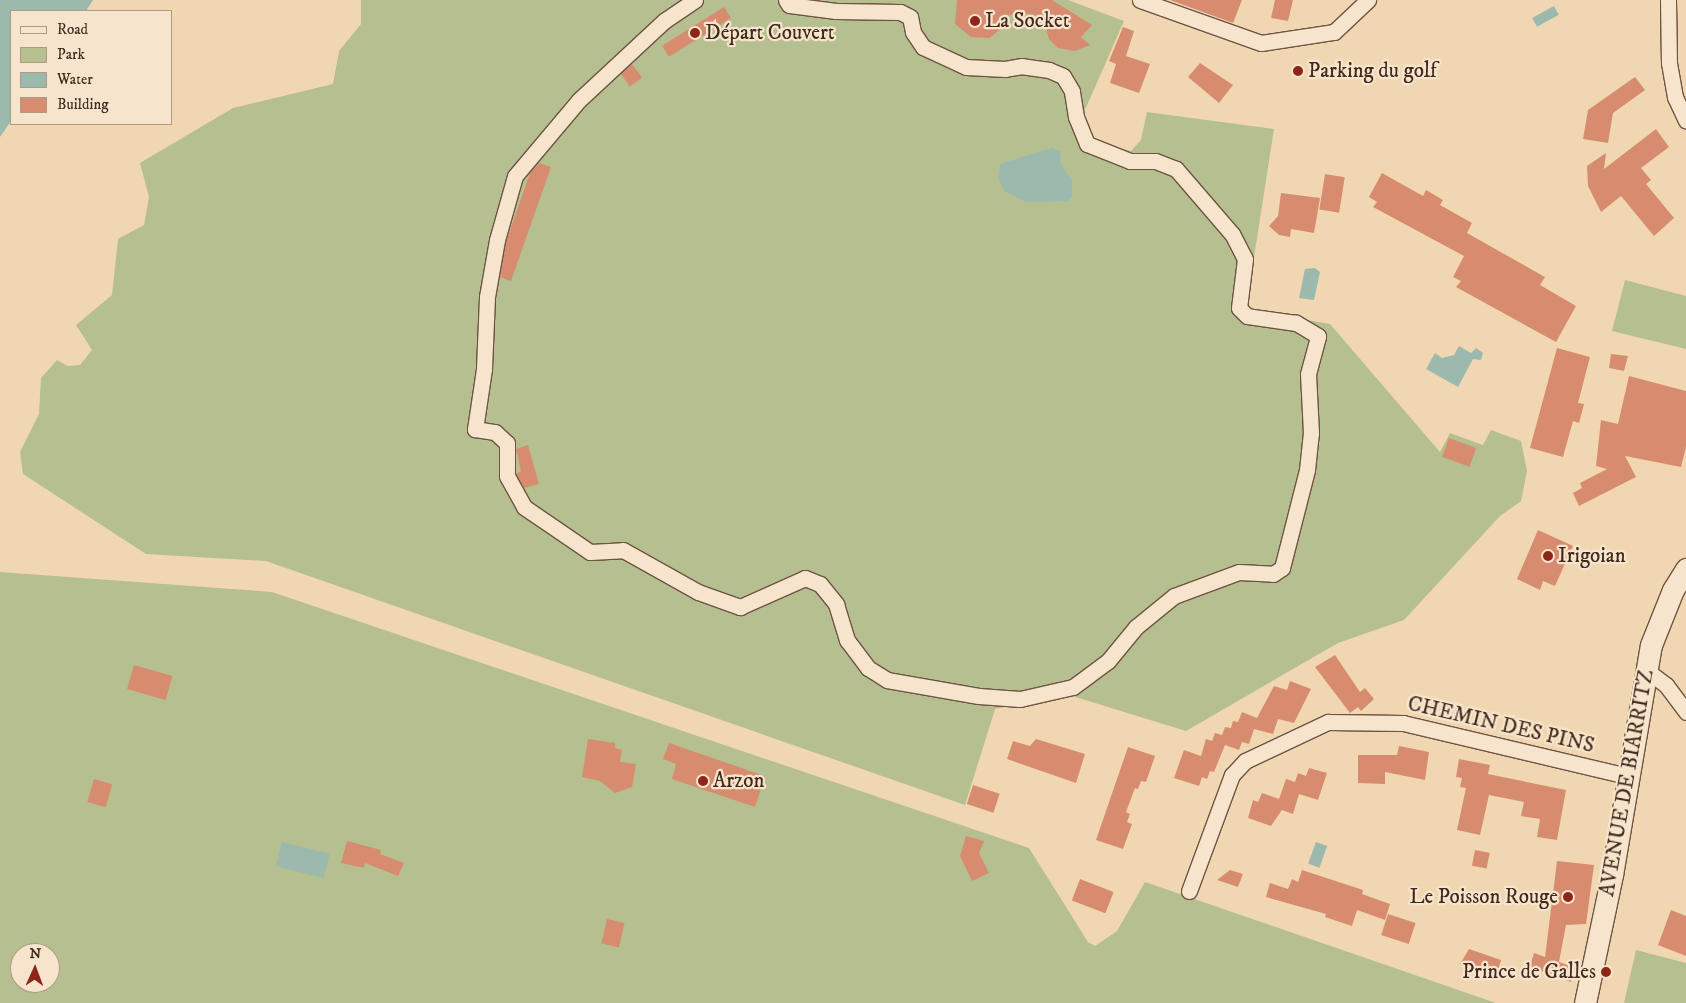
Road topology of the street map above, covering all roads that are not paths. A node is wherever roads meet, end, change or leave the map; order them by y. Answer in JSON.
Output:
{"nodes":[{"id":1,"x":695,"y":0,"type":"edge"},
{"id":2,"x":786,"y":0,"type":"edge"},
{"id":3,"x":1140,"y":0,"type":"edge"},
{"id":4,"x":1368,"y":0,"type":"edge"},
{"id":5,"x":1668,"y":0,"type":"edge"},
{"id":6,"x":1686,"y":121,"type":"edge"},
{"id":7,"x":1686,"y":569,"type":"edge"},
{"id":8,"x":1646,"y":670,"type":"junction"},
{"id":9,"x":1686,"y":712,"type":"edge"},
{"id":10,"x":1628,"y":776,"type":"junction"},
{"id":11,"x":1189,"y":891,"type":"dead end"},
{"id":12,"x":1585,"y":1003,"type":"edge"}],
"edges":[{"from":1,"to":2,"type":"street"},
{"from":3,"to":4,"type":"street"},
{"from":5,"to":6,"type":"street"},
{"from":7,"to":8,"type":"main road","name":"AVENUE DE BIARRITZ"},
{"from":8,"to":9,"type":"street"},
{"from":8,"to":10,"type":"main road","name":"AVENUE DE BIARRITZ"},
{"from":10,"to":11,"type":"street","name":"CHEMIN DES PINS"},
{"from":10,"to":12,"type":"main road","name":"AVENUE DE BIARRITZ"}]}
